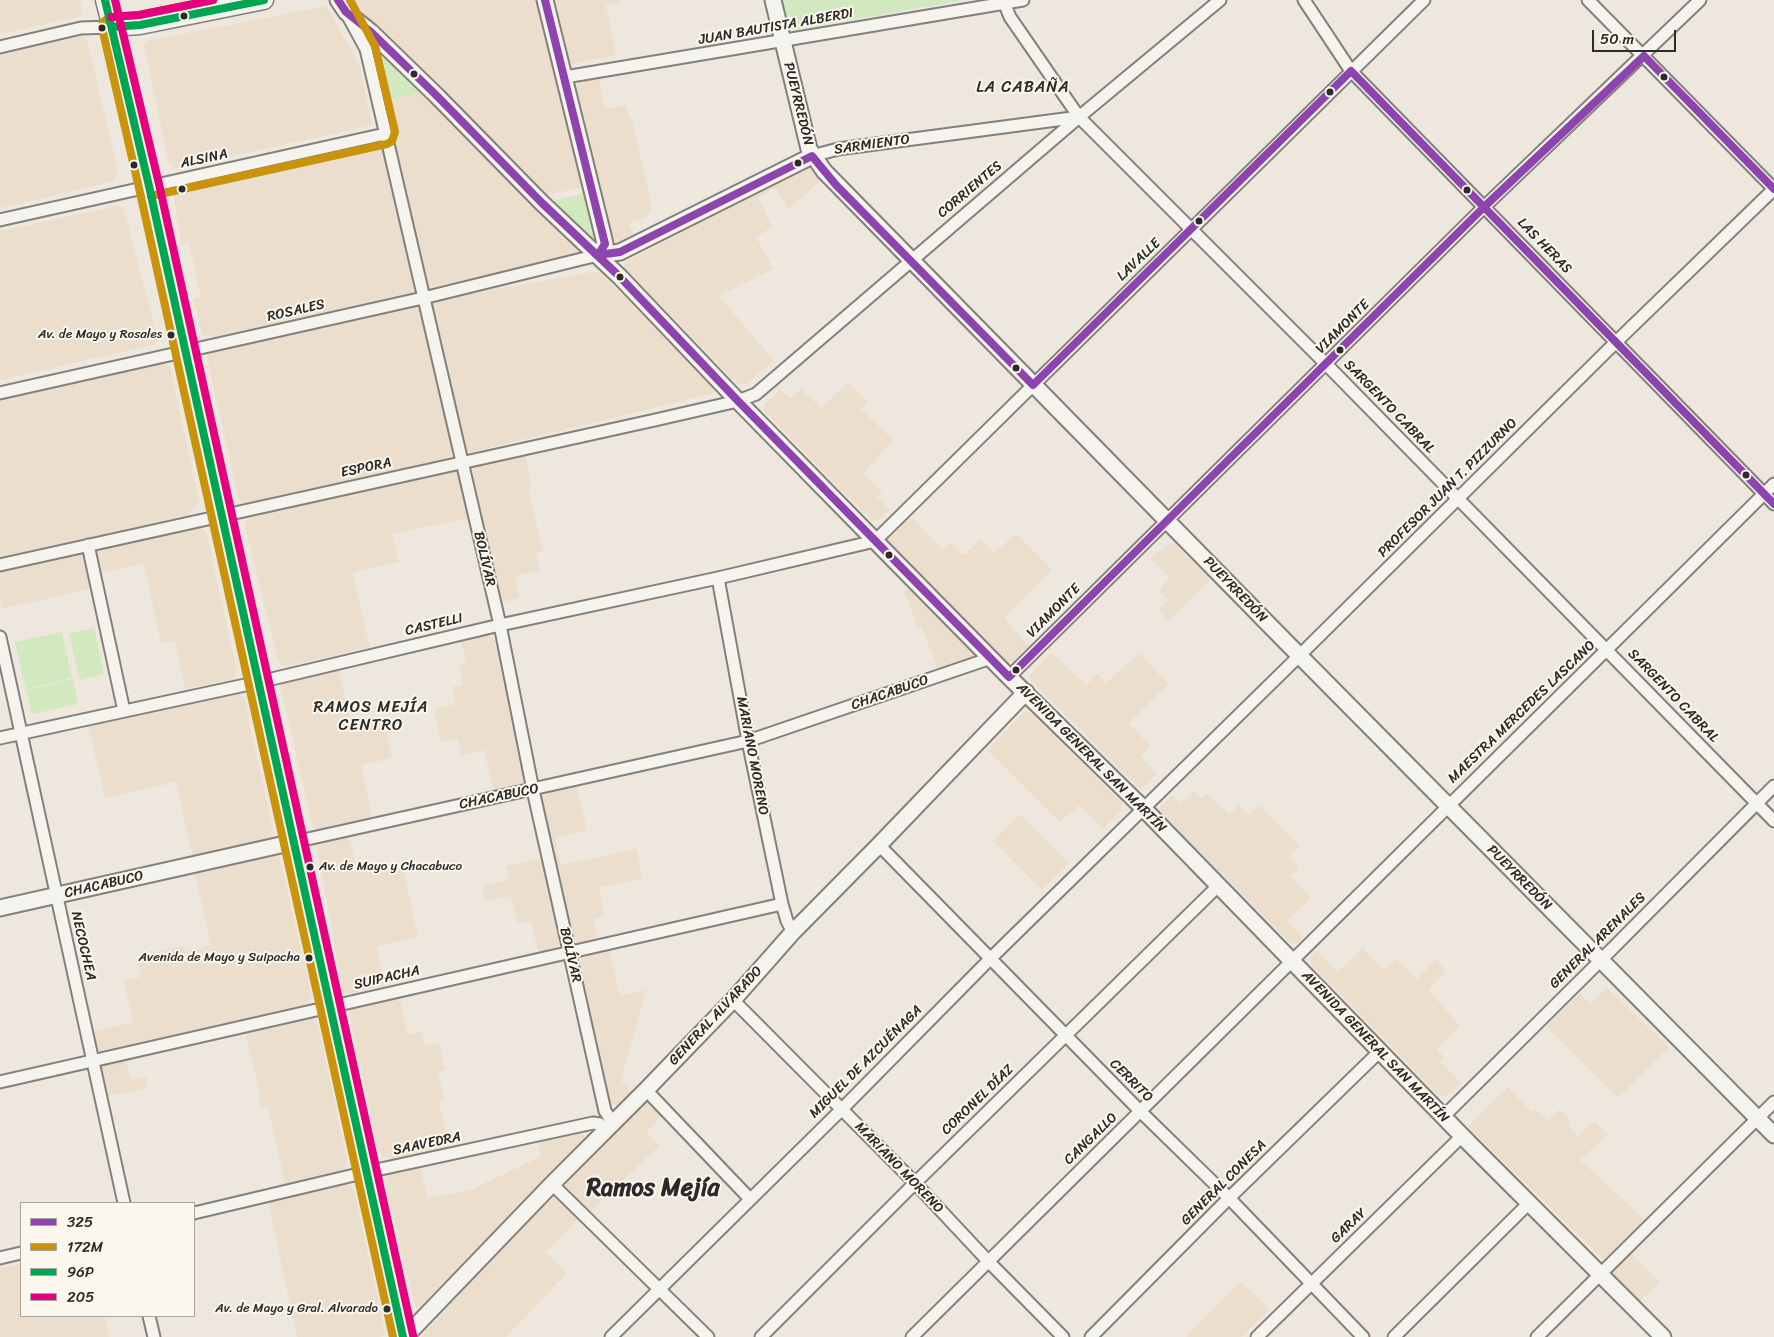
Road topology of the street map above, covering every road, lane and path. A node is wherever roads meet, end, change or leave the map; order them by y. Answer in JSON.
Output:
{"nodes":[{"id":1,"x":105,"y":0,"type":"edge"},
{"id":2,"x":264,"y":0,"type":"edge"},
{"id":3,"x":545,"y":0,"type":"edge"},
{"id":4,"x":773,"y":0,"type":"edge"},
{"id":5,"x":1023,"y":0,"type":"edge"},
{"id":6,"x":1220,"y":0,"type":"edge"},
{"id":7,"x":1304,"y":0,"type":"edge"},
{"id":8,"x":1424,"y":0,"type":"edge"},
{"id":9,"x":1588,"y":0,"type":"edge"},
{"id":10,"x":1700,"y":0,"type":"edge"},
{"id":11,"x":1004,"y":2,"type":"edge"},
{"id":12,"x":342,"y":6,"type":"edge"},
{"id":13,"x":112,"y":27,"type":"junction"},
{"id":14,"x":783,"y":41,"type":"junction"},
{"id":15,"x":0,"y":47,"type":"edge"},
{"id":16,"x":1644,"y":56,"type":"junction"},
{"id":17,"x":1351,"y":70,"type":"junction"},
{"id":18,"x":565,"y":78,"type":"junction"},
{"id":19,"x":1079,"y":117,"type":"junction"},
{"id":20,"x":385,"y":134,"type":"junction"},
{"id":21,"x":812,"y":156,"type":"junction"},
{"id":22,"x":148,"y":186,"type":"junction"},
{"id":23,"x":1774,"y":189,"type":"edge"},
{"id":24,"x":1484,"y":207,"type":"junction"},
{"id":25,"x":0,"y":220,"type":"edge"},
{"id":26,"x":1192,"y":229,"type":"junction"},
{"id":27,"x":598,"y":255,"type":"junction"},
{"id":28,"x":911,"y":260,"type":"junction"},
{"id":29,"x":423,"y":298,"type":"junction"},
{"id":30,"x":1616,"y":342,"type":"junction"},
{"id":31,"x":184,"y":352,"type":"junction"},
{"id":32,"x":1326,"y":364,"type":"junction"},
{"id":33,"x":1033,"y":385,"type":"junction"},
{"id":34,"x":0,"y":393,"type":"edge"},
{"id":35,"x":738,"y":401,"type":"junction"},
{"id":36,"x":461,"y":462,"type":"junction"},
{"id":37,"x":1774,"y":484,"type":"edge"},
{"id":38,"x":1764,"y":494,"type":"junction"},
{"id":39,"x":1458,"y":499,"type":"junction"},
{"id":40,"x":1774,"y":504,"type":"edge"},
{"id":41,"x":220,"y":515,"type":"junction"},
{"id":42,"x":1168,"y":520,"type":"junction"},
{"id":43,"x":875,"y":541,"type":"junction"},
{"id":44,"x":88,"y":545,"type":"junction"},
{"id":45,"x":0,"y":564,"type":"edge"},
{"id":46,"x":718,"y":578,"type":"junction"},
{"id":47,"x":500,"y":625,"type":"junction"},
{"id":48,"x":0,"y":637,"type":"edge"},
{"id":49,"x":1607,"y":650,"type":"junction"},
{"id":50,"x":1300,"y":656,"type":"junction"},
{"id":51,"x":991,"y":658,"type":"junction"},
{"id":52,"x":1009,"y":677,"type":"junction"},
{"id":53,"x":259,"y":682,"type":"junction"},
{"id":54,"x":1026,"y":692,"type":"junction"},
{"id":55,"x":124,"y":711,"type":"junction"},
{"id":56,"x":20,"y":734,"type":"junction"},
{"id":57,"x":0,"y":738,"type":"edge"},
{"id":58,"x":748,"y":742,"type":"junction"},
{"id":59,"x":1774,"y":786,"type":"edge"},
{"id":60,"x":534,"y":790,"type":"junction"},
{"id":61,"x":1756,"y":803,"type":"junction"},
{"id":62,"x":1448,"y":806,"type":"junction"},
{"id":63,"x":1143,"y":808,"type":"junction"},
{"id":64,"x":1774,"y":821,"type":"edge"},
{"id":65,"x":294,"y":842,"type":"junction"},
{"id":66,"x":879,"y":845,"type":"junction"},
{"id":67,"x":1218,"y":886,"type":"junction"},
{"id":68,"x":56,"y":896,"type":"junction"},
{"id":69,"x":782,"y":904,"type":"junction"},
{"id":70,"x":0,"y":908,"type":"edge"},
{"id":71,"x":793,"y":932,"type":"junction"},
{"id":72,"x":570,"y":952,"type":"junction"},
{"id":73,"x":990,"y":959,"type":"junction"},
{"id":74,"x":1601,"y":960,"type":"junction"},
{"id":75,"x":1292,"y":962,"type":"junction"},
{"id":76,"x":733,"y":1000,"type":"junction"},
{"id":77,"x":330,"y":1007,"type":"junction"},
{"id":78,"x":1065,"y":1035,"type":"junction"},
{"id":79,"x":1379,"y":1052,"type":"junction"},
{"id":80,"x":93,"y":1061,"type":"junction"},
{"id":81,"x":0,"y":1082,"type":"edge"},
{"id":82,"x":646,"y":1090,"type":"junction"},
{"id":83,"x":1774,"y":1102,"type":"edge"},
{"id":84,"x":842,"y":1109,"type":"junction"},
{"id":85,"x":1141,"y":1112,"type":"junction"},
{"id":86,"x":1443,"y":1117,"type":"junction"},
{"id":87,"x":1758,"y":1118,"type":"junction"},
{"id":88,"x":609,"y":1127,"type":"junction"},
{"id":89,"x":1774,"y":1135,"type":"edge"},
{"id":90,"x":1462,"y":1136,"type":"junction"},
{"id":91,"x":367,"y":1172,"type":"junction"},
{"id":92,"x":915,"y":1183,"type":"junction"},
{"id":93,"x":552,"y":1184,"type":"junction"},
{"id":94,"x":1229,"y":1198,"type":"junction"},
{"id":95,"x":750,"y":1199,"type":"junction"},
{"id":96,"x":124,"y":1202,"type":"edge"},
{"id":97,"x":1529,"y":1203,"type":"junction"},
{"id":98,"x":195,"y":1213,"type":"edge"},
{"id":99,"x":20,"y":1253,"type":"edge"},
{"id":100,"x":0,"y":1258,"type":"edge"},
{"id":101,"x":988,"y":1261,"type":"junction"},
{"id":102,"x":1601,"y":1274,"type":"junction"},
{"id":103,"x":1310,"y":1284,"type":"junction"},
{"id":104,"x":660,"y":1289,"type":"junction"},
{"id":105,"x":149,"y":1317,"type":"edge"},
{"id":106,"x":154,"y":1337,"type":"edge"},
{"id":107,"x":404,"y":1337,"type":"edge"},
{"id":108,"x":611,"y":1337,"type":"edge"},
{"id":109,"x":708,"y":1337,"type":"edge"},
{"id":110,"x":761,"y":1337,"type":"edge"},
{"id":111,"x":912,"y":1337,"type":"edge"},
{"id":112,"x":1063,"y":1337,"type":"edge"},
{"id":113,"x":1091,"y":1337,"type":"edge"},
{"id":114,"x":1257,"y":1337,"type":"edge"},
{"id":115,"x":1362,"y":1337,"type":"edge"},
{"id":116,"x":1394,"y":1337,"type":"edge"},
{"id":117,"x":1537,"y":1337,"type":"edge"},
{"id":118,"x":1663,"y":1337,"type":"edge"}],
"edges":[{"from":1,"to":13,"type":"main road"},
{"from":2,"to":13,"type":"main road"},
{"from":3,"to":18,"type":"street"},
{"from":4,"to":14,"type":"street","name":"PUEYRREDÓN"},
{"from":5,"to":11,"type":"street","name":"JUAN BAUTISTA ALBERDI"},
{"from":6,"to":19,"type":"street","name":"CORRIENTES"},
{"from":7,"to":17,"type":"street","name":"LAS HERAS"},
{"from":8,"to":17,"type":"street","name":"LAVALLE"},
{"from":9,"to":16,"type":"street"},
{"from":10,"to":16,"type":"street","name":"VIAMONTE"},
{"from":11,"to":14,"type":"street","name":"JUAN BAUTISTA ALBERDI"},
{"from":11,"to":19,"type":"street","name":"SARGENTO CABRAL"},
{"from":12,"to":20,"type":"street","name":"BOLÍVAR"},
{"from":12,"to":27,"type":"street","name":"AVENIDA GENERAL SAN MARTÍN"},
{"from":13,"to":15,"type":"street"},
{"from":13,"to":22,"type":"street"},
{"from":14,"to":18,"type":"street","name":"JUAN BAUTISTA ALBERDI"},
{"from":14,"to":21,"type":"street","name":"PUEYRREDÓN"},
{"from":16,"to":23,"type":"street"},
{"from":16,"to":24,"type":"street","name":"VIAMONTE"},
{"from":17,"to":24,"type":"street","name":"LAS HERAS"},
{"from":17,"to":26,"type":"street","name":"LAVALLE"},
{"from":18,"to":27,"type":"street"},
{"from":19,"to":21,"type":"street","name":"SARMIENTO"},
{"from":19,"to":26,"type":"street","name":"SARGENTO CABRAL"},
{"from":19,"to":28,"type":"street","name":"CORRIENTES"},
{"from":20,"to":22,"type":"street","name":"ALSINA"},
{"from":20,"to":29,"type":"street","name":"BOLÍVAR"},
{"from":21,"to":27,"type":"street","name":"SARMIENTO"},
{"from":21,"to":28,"type":"street","name":"PUEYRREDÓN"},
{"from":22,"to":25,"type":"street","name":"ALSINA"},
{"from":22,"to":31,"type":"street"},
{"from":23,"to":30,"type":"street","name":"PROFESOR JUAN T. PIZZURNO"},
{"from":24,"to":30,"type":"street","name":"LAS HERAS"},
{"from":24,"to":32,"type":"street","name":"VIAMONTE"},
{"from":26,"to":32,"type":"street","name":"SARGENTO CABRAL"},
{"from":26,"to":33,"type":"street","name":"LAVALLE"},
{"from":27,"to":29,"type":"street","name":"ROSALES"},
{"from":27,"to":35,"type":"street","name":"AVENIDA GENERAL SAN MARTÍN"},
{"from":28,"to":33,"type":"street","name":"PUEYRREDÓN"},
{"from":28,"to":35,"type":"street","name":"CORRIENTES"},
{"from":29,"to":31,"type":"street","name":"ROSALES"},
{"from":29,"to":36,"type":"street","name":"BOLÍVAR"},
{"from":30,"to":38,"type":"street","name":"LAS HERAS"},
{"from":30,"to":39,"type":"street","name":"PROFESOR JUAN T. PIZZURNO"},
{"from":31,"to":34,"type":"street","name":"ROSALES"},
{"from":31,"to":41,"type":"street"},
{"from":32,"to":39,"type":"street","name":"SARGENTO CABRAL"},
{"from":32,"to":42,"type":"street","name":"VIAMONTE"},
{"from":33,"to":42,"type":"street","name":"PUEYRREDÓN"},
{"from":33,"to":43,"type":"street","name":"LAVALLE"},
{"from":35,"to":36,"type":"street","name":"ESPORA"},
{"from":35,"to":43,"type":"street","name":"AVENIDA GENERAL SAN MARTÍN"},
{"from":36,"to":41,"type":"street","name":"ESPORA"},
{"from":36,"to":47,"type":"street","name":"BOLÍVAR"},
{"from":37,"to":38,"type":"street","name":"MAESTRA MERCEDES LASCANO"},
{"from":38,"to":40,"type":"street","name":"LAS HERAS"},
{"from":38,"to":49,"type":"street","name":"MAESTRA MERCEDES LASCANO"},
{"from":39,"to":49,"type":"street","name":"SARGENTO CABRAL"},
{"from":39,"to":50,"type":"street","name":"PROFESOR JUAN T. PIZZURNO"},
{"from":41,"to":44,"type":"street","name":"ESPORA"},
{"from":41,"to":53,"type":"street"},
{"from":42,"to":50,"type":"street","name":"PUEYRREDÓN"},
{"from":42,"to":52,"type":"street","name":"VIAMONTE"},
{"from":43,"to":46,"type":"street","name":"CASTELLI"},
{"from":43,"to":51,"type":"street","name":"AVENIDA GENERAL SAN MARTÍN"},
{"from":44,"to":45,"type":"street","name":"ESPORA"},
{"from":44,"to":55,"type":"street"},
{"from":46,"to":47,"type":"street","name":"CASTELLI"},
{"from":46,"to":58,"type":"street","name":"MARIANO MORENO"},
{"from":47,"to":53,"type":"street","name":"CASTELLI"},
{"from":47,"to":60,"type":"street","name":"BOLÍVAR"},
{"from":48,"to":56,"type":"street","name":"NECOCHEA"},
{"from":49,"to":61,"type":"street","name":"SARGENTO CABRAL"},
{"from":49,"to":62,"type":"street","name":"MAESTRA MERCEDES LASCANO"},
{"from":50,"to":62,"type":"street","name":"PUEYRREDÓN"},
{"from":50,"to":63,"type":"street","name":"PROFESOR JUAN T. PIZZURNO"},
{"from":51,"to":52,"type":"street","name":"AVENIDA GENERAL SAN MARTÍN"},
{"from":51,"to":58,"type":"street","name":"CHACABUCO"},
{"from":52,"to":54,"type":"street","name":"AVENIDA GENERAL SAN MARTÍN"},
{"from":53,"to":55,"type":"street","name":"CASTELLI"},
{"from":53,"to":65,"type":"street"},
{"from":54,"to":63,"type":"street","name":"AVENIDA GENERAL SAN MARTÍN"},
{"from":54,"to":66,"type":"street","name":"GENERAL ALVARADO"},
{"from":55,"to":56,"type":"street","name":"CASTELLI"},
{"from":56,"to":57,"type":"street","name":"CASTELLI"},
{"from":56,"to":68,"type":"street","name":"NECOCHEA"},
{"from":58,"to":60,"type":"street","name":"CHACABUCO"},
{"from":58,"to":69,"type":"street","name":"MARIANO MORENO"},
{"from":59,"to":61,"type":"street","name":"GENERAL ARENALES"},
{"from":60,"to":65,"type":"street","name":"CHACABUCO"},
{"from":60,"to":72,"type":"street","name":"BOLÍVAR"},
{"from":61,"to":64,"type":"street","name":"SARGENTO CABRAL"},
{"from":61,"to":74,"type":"street","name":"GENERAL ARENALES"},
{"from":62,"to":74,"type":"street","name":"PUEYRREDÓN"},
{"from":62,"to":75,"type":"street","name":"MAESTRA MERCEDES LASCANO"},
{"from":63,"to":67,"type":"street","name":"AVENIDA GENERAL SAN MARTÍN"},
{"from":63,"to":73,"type":"street","name":"MIGUEL DE AZCUÉNAGA"},
{"from":65,"to":68,"type":"street","name":"CHACABUCO"},
{"from":65,"to":77,"type":"street"},
{"from":66,"to":71,"type":"street","name":"GENERAL ALVARADO"},
{"from":66,"to":73,"type":"street","name":"CERRITO"},
{"from":67,"to":75,"type":"street","name":"AVENIDA GENERAL SAN MARTÍN"},
{"from":67,"to":78,"type":"street","name":"CORONEL DÍAZ"},
{"from":68,"to":70,"type":"street","name":"CHACABUCO"},
{"from":68,"to":80,"type":"street","name":"NECOCHEA"},
{"from":69,"to":71,"type":"street","name":"MARIANO MORENO"},
{"from":69,"to":72,"type":"street","name":"SUIPACHA"},
{"from":71,"to":76,"type":"street","name":"GENERAL ALVARADO"},
{"from":72,"to":77,"type":"street","name":"SUIPACHA"},
{"from":72,"to":88,"type":"street","name":"BOLÍVAR"},
{"from":73,"to":78,"type":"street","name":"CERRITO"},
{"from":73,"to":84,"type":"street","name":"MIGUEL DE AZCUÉNAGA"},
{"from":74,"to":86,"type":"street","name":"GENERAL ARENALES"},
{"from":74,"to":87,"type":"street","name":"PUEYRREDÓN"},
{"from":75,"to":79,"type":"street","name":"AVENIDA GENERAL SAN MARTÍN"},
{"from":75,"to":85,"type":"street","name":"CANGALLO"},
{"from":76,"to":82,"type":"street","name":"GENERAL ALVARADO"},
{"from":76,"to":84,"type":"street","name":"MARIANO MORENO"},
{"from":77,"to":80,"type":"street","name":"SUIPACHA"},
{"from":77,"to":91,"type":"street"},
{"from":78,"to":85,"type":"street","name":"CERRITO"},
{"from":78,"to":92,"type":"street","name":"CORONEL DÍAZ"},
{"from":79,"to":86,"type":"street","name":"AVENIDA GENERAL SAN MARTÍN"},
{"from":79,"to":94,"type":"street","name":"GENERAL CONESA"},
{"from":80,"to":81,"type":"street","name":"SUIPACHA"},
{"from":80,"to":96,"type":"street","name":"NECOCHEA"},
{"from":82,"to":88,"type":"street","name":"GENERAL ALVARADO"},
{"from":82,"to":95,"type":"street"},
{"from":83,"to":87,"type":"street"},
{"from":84,"to":92,"type":"street","name":"MARIANO MORENO"},
{"from":84,"to":95,"type":"street","name":"MIGUEL DE AZCUÉNAGA"},
{"from":85,"to":94,"type":"street","name":"CERRITO"},
{"from":85,"to":101,"type":"street","name":"CANGALLO"},
{"from":86,"to":90,"type":"street","name":"AVENIDA GENERAL SAN MARTÍN"},
{"from":87,"to":89,"type":"street","name":"PUEYRREDÓN"},
{"from":87,"to":102,"type":"street"},
{"from":88,"to":91,"type":"street","name":"SAAVEDRA"},
{"from":88,"to":93,"type":"street","name":"GENERAL ALVARADO"},
{"from":90,"to":97,"type":"street","name":"AVENIDA GENERAL SAN MARTÍN"},
{"from":90,"to":103,"type":"street","name":"GARAY"},
{"from":91,"to":98,"type":"street","name":"SAAVEDRA"},
{"from":91,"to":107,"type":"street"},
{"from":92,"to":101,"type":"street","name":"MARIANO MORENO"},
{"from":92,"to":110,"type":"street","name":"CORONEL DÍAZ"},
{"from":93,"to":104,"type":"street"},
{"from":93,"to":107,"type":"street","name":"GENERAL ALVARADO"},
{"from":94,"to":103,"type":"street","name":"CERRITO"},
{"from":94,"to":113,"type":"street","name":"GENERAL CONESA"},
{"from":95,"to":104,"type":"street","name":"MIGUEL DE AZCUÉNAGA"},
{"from":97,"to":102,"type":"street","name":"AVENIDA GENERAL SAN MARTÍN"},
{"from":97,"to":116,"type":"street"},
{"from":99,"to":100,"type":"street"},
{"from":101,"to":111,"type":"street","name":"CANGALLO"},
{"from":101,"to":112,"type":"street","name":"MARIANO MORENO"},
{"from":102,"to":117,"type":"street"},
{"from":102,"to":118,"type":"street","name":"AVENIDA GENERAL SAN MARTÍN"},
{"from":103,"to":114,"type":"street","name":"GARAY"},
{"from":103,"to":115,"type":"street","name":"CERRITO"},
{"from":104,"to":108,"type":"street","name":"MIGUEL DE AZCUÉNAGA"},
{"from":104,"to":109,"type":"street"},
{"from":105,"to":106,"type":"street"}]}
